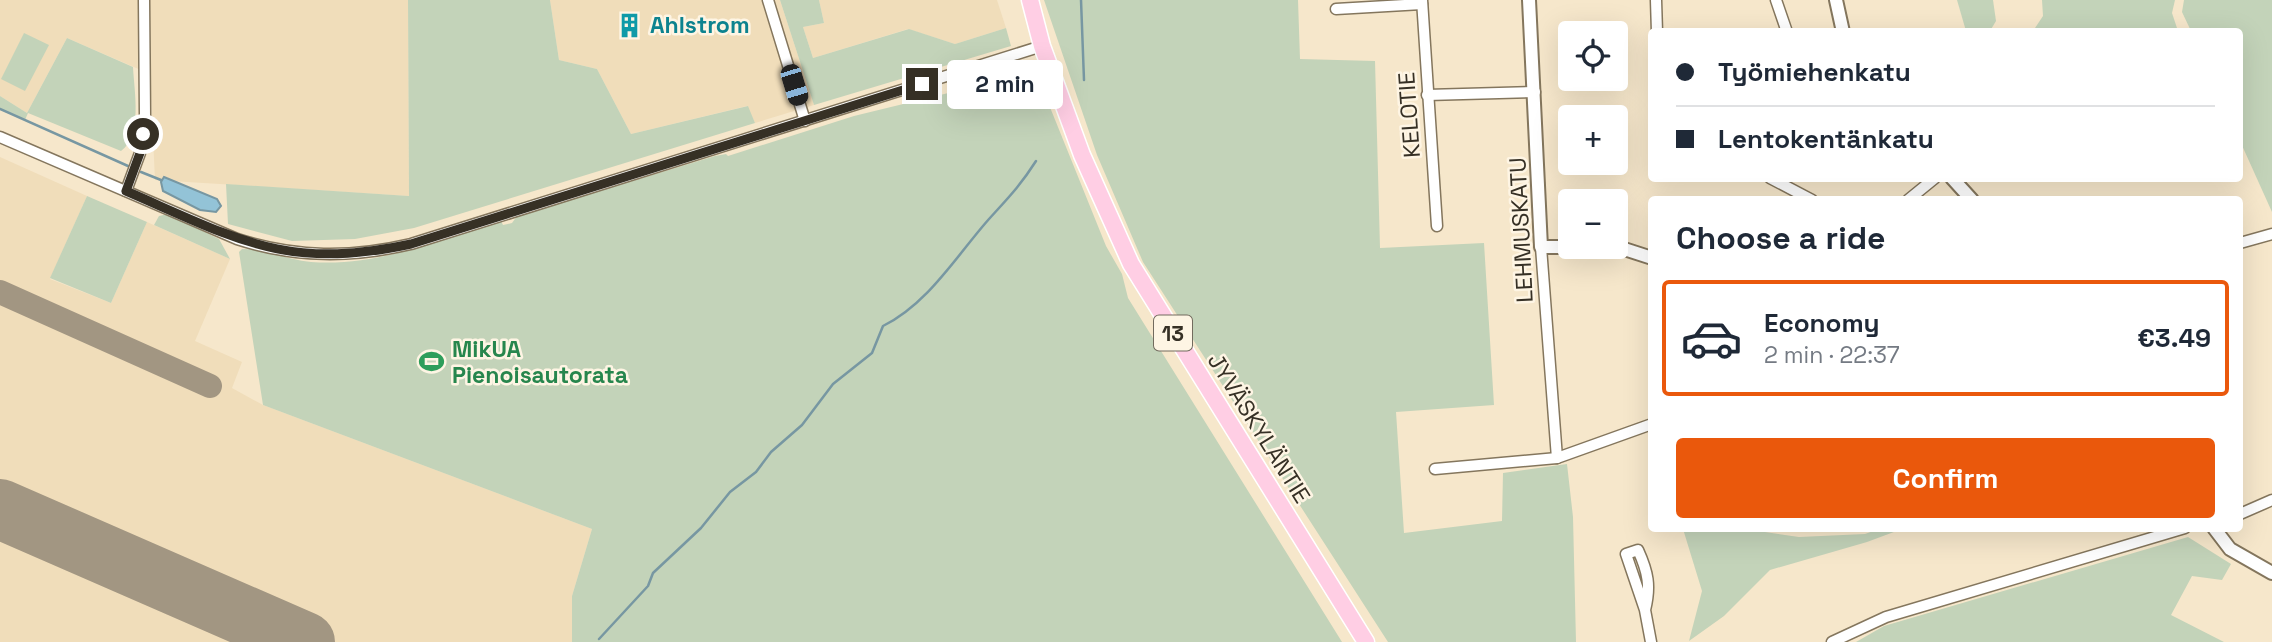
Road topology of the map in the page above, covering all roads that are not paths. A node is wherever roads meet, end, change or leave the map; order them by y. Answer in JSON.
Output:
{"nodes":[{"id":1,"x":144,"y":0,"type":"edge"},
{"id":2,"x":768,"y":0,"type":"edge"},
{"id":3,"x":1030,"y":0,"type":"edge"},
{"id":4,"x":1529,"y":0,"type":"edge"},
{"id":5,"x":1656,"y":0,"type":"edge"},
{"id":6,"x":1776,"y":0,"type":"edge"},
{"id":7,"x":1836,"y":0,"type":"edge"},
{"id":8,"x":1422,"y":2,"type":"edge"},
{"id":9,"x":1336,"y":9,"type":"dead end"},
{"id":10,"x":1657,"y":28,"type":"edge"},
{"id":11,"x":1786,"y":28,"type":"edge"},
{"id":12,"x":1842,"y":28,"type":"edge"},
{"id":13,"x":1042,"y":46,"type":"junction"},
{"id":14,"x":1535,"y":92,"type":"junction"},
{"id":15,"x":1427,"y":95,"type":"junction"},
{"id":16,"x":806,"y":121,"type":"junction"},
{"id":17,"x":0,"y":137,"type":"edge"},
{"id":18,"x":1778,"y":182,"type":"edge"},
{"id":19,"x":1930,"y":182,"type":"edge"},
{"id":20,"x":1956,"y":182,"type":"edge"},
{"id":21,"x":126,"y":191,"type":"junction"},
{"id":22,"x":1804,"y":196,"type":"edge"},
{"id":23,"x":1913,"y":196,"type":"edge"},
{"id":24,"x":1968,"y":196,"type":"edge"},
{"id":25,"x":1437,"y":226,"type":"dead end"},
{"id":26,"x":2272,"y":234,"type":"edge"},
{"id":27,"x":2243,"y":242,"type":"edge"},
{"id":28,"x":1541,"y":247,"type":"junction"},
{"id":29,"x":1558,"y":247,"type":"edge"},
{"id":30,"x":1628,"y":250,"type":"edge"},
{"id":31,"x":1648,"y":257,"type":"edge"},
{"id":32,"x":1648,"y":425,"type":"edge"},
{"id":33,"x":1557,"y":458,"type":"junction"},
{"id":34,"x":1435,"y":469,"type":"dead end"},
{"id":35,"x":2272,"y":500,"type":"edge"},
{"id":36,"x":2243,"y":513,"type":"edge"},
{"id":37,"x":2172,"y":532,"type":"edge"},
{"id":38,"x":2217,"y":532,"type":"edge"},
{"id":39,"x":2272,"y":573,"type":"edge"},
{"id":40,"x":1644,"y":610,"type":"junction"},
{"id":41,"x":1366,"y":642,"type":"edge"},
{"id":42,"x":1651,"y":642,"type":"edge"},
{"id":43,"x":1832,"y":642,"type":"edge"}],
"edges":[{"from":1,"to":21,"type":"street"},
{"from":2,"to":16,"type":"street"},
{"from":3,"to":13,"type":"highway","name":"JYVÄSKYLÄNTIE","number":"13"},
{"from":4,"to":14,"type":"street","name":"LEHMUSKATU"},
{"from":5,"to":10,"type":"street"},
{"from":6,"to":11,"type":"street"},
{"from":7,"to":12,"type":"street"},
{"from":8,"to":9,"type":"street"},
{"from":8,"to":15,"type":"street","name":"KELOTIE"},
{"from":13,"to":16,"type":"street"},
{"from":13,"to":41,"type":"highway","name":"JYVÄSKYLÄNTIE","number":"13"},
{"from":14,"to":15,"type":"street"},
{"from":14,"to":28,"type":"street","name":"LEHMUSKATU"},
{"from":15,"to":25,"type":"street","name":"KELOTIE"},
{"from":16,"to":21,"type":"street"},
{"from":17,"to":21,"type":"street"},
{"from":18,"to":22,"type":"street"},
{"from":19,"to":23,"type":"street"},
{"from":20,"to":24,"type":"street"},
{"from":26,"to":27,"type":"street"},
{"from":28,"to":29,"type":"street"},
{"from":28,"to":33,"type":"street","name":"LEHMUSKATU"},
{"from":30,"to":31,"type":"street"},
{"from":32,"to":33,"type":"street"},
{"from":33,"to":34,"type":"street"},
{"from":35,"to":36,"type":"street"},
{"from":37,"to":43,"type":"street"},
{"from":38,"to":39,"type":"street"},
{"from":40,"to":40,"type":"street"},
{"from":40,"to":42,"type":"street"}]}
